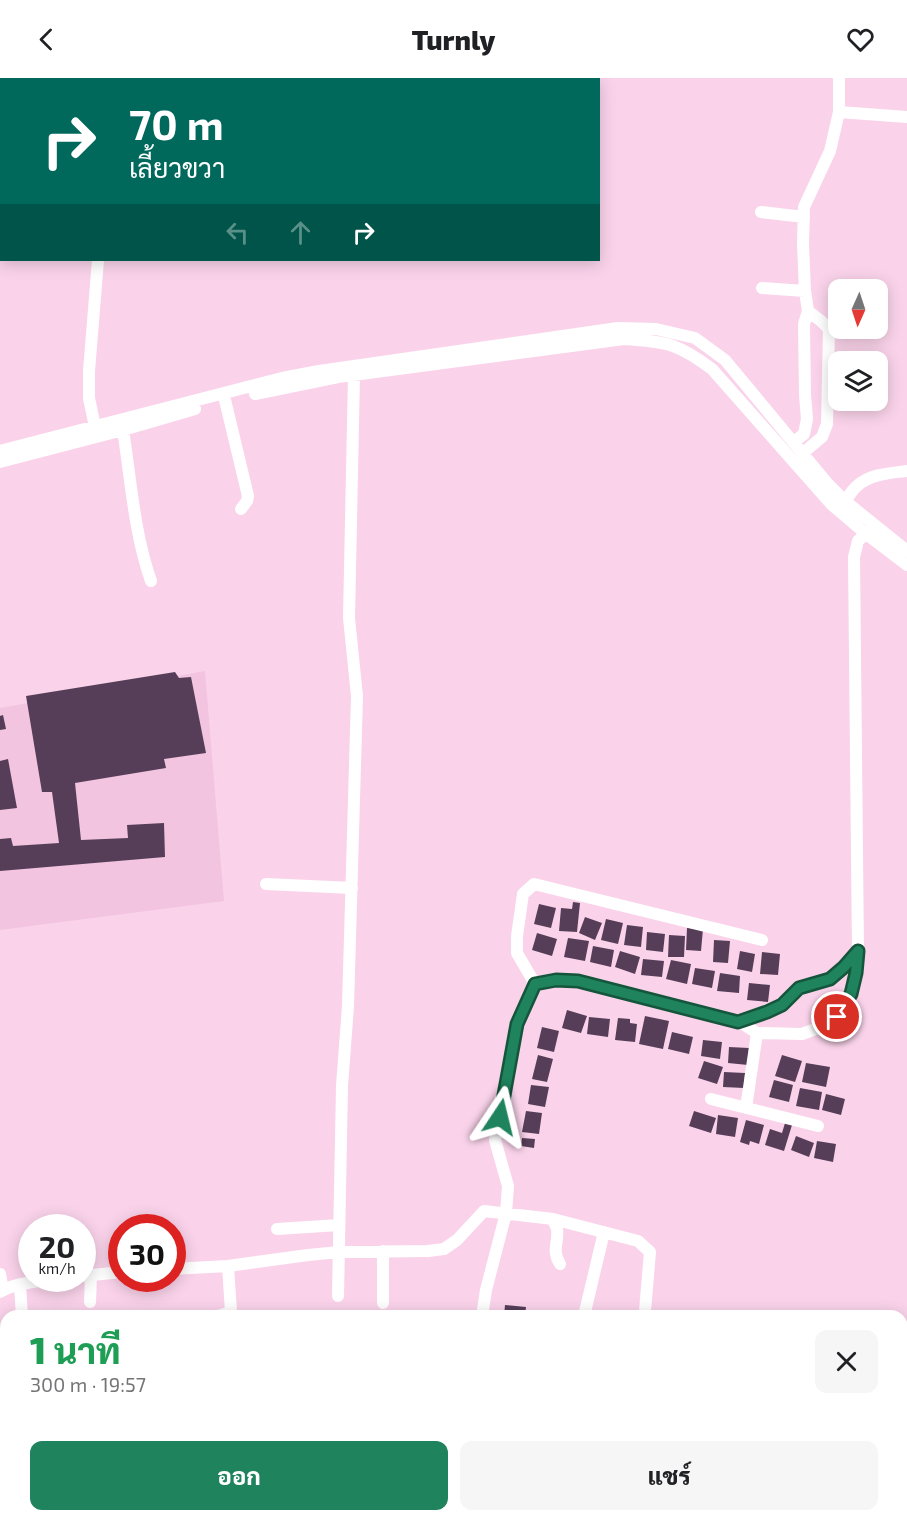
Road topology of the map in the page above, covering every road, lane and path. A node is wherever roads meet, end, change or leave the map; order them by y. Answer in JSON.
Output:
{"nodes":[{"id":1,"x":839,"y":78,"type":"edge"},
{"id":2,"x":838,"y":112,"type":"junction"},
{"id":3,"x":907,"y":117,"type":"edge"},
{"id":4,"x":761,"y":212,"type":"dead end"},
{"id":5,"x":804,"y":217,"type":"junction"},
{"id":6,"x":98,"y":261,"type":"edge"},
{"id":7,"x":762,"y":288,"type":"dead end"},
{"id":8,"x":805,"y":291,"type":"junction"},
{"id":9,"x":808,"y":312,"type":"junction"},
{"id":10,"x":354,"y":375,"type":"junction"},
{"id":11,"x":225,"y":400,"type":"junction"},
{"id":12,"x":806,"y":412,"type":"junction"},
{"id":13,"x":827,"y":413,"type":"junction"},
{"id":14,"x":95,"y":427,"type":"junction"},
{"id":15,"x":123,"y":430,"type":"junction"},
{"id":16,"x":794,"y":442,"type":"junction"},
{"id":17,"x":0,"y":451,"type":"edge"},
{"id":18,"x":803,"y":453,"type":"junction"},
{"id":19,"x":0,"y":462,"type":"edge"},
{"id":20,"x":907,"y":471,"type":"edge"},
{"id":21,"x":845,"y":501,"type":"junction"},
{"id":22,"x":241,"y":509,"type":"dead end"},
{"id":23,"x":870,"y":529,"type":"junction"},
{"id":24,"x":907,"y":550,"type":"edge"},
{"id":25,"x":907,"y":565,"type":"edge"},
{"id":26,"x":151,"y":581,"type":"dead end"},
{"id":27,"x":266,"y":884,"type":"dead end"},
{"id":28,"x":351,"y":888,"type":"junction"},
{"id":29,"x":762,"y":940,"type":"dead end"},
{"id":30,"x":858,"y":951,"type":"junction"},
{"id":31,"x":535,"y":984,"type":"junction"},
{"id":32,"x":738,"y":1022,"type":"junction"},
{"id":33,"x":757,"y":1033,"type":"junction"},
{"id":34,"x":711,"y":1099,"type":"dead end"},
{"id":35,"x":746,"y":1108,"type":"junction"},
{"id":36,"x":818,"y":1126,"type":"dead end"},
{"id":37,"x":506,"y":1213,"type":"junction"},
{"id":38,"x":553,"y":1220,"type":"junction"},
{"id":39,"x":339,"y":1224,"type":"junction"},
{"id":40,"x":277,"y":1229,"type":"dead end"},
{"id":41,"x":604,"y":1232,"type":"junction"},
{"id":42,"x":384,"y":1251,"type":"junction"},
{"id":43,"x":339,"y":1252,"type":"junction"},
{"id":44,"x":560,"y":1264,"type":"dead end"},
{"id":45,"x":228,"y":1266,"type":"junction"},
{"id":46,"x":186,"y":1268,"type":"edge"},
{"id":47,"x":0,"y":1274,"type":"edge"},
{"id":48,"x":18,"y":1286,"type":"edge"},
{"id":49,"x":1,"y":1291,"type":"edge"},
{"id":50,"x":20,"y":1292,"type":"edge"},
{"id":51,"x":89,"y":1292,"type":"edge"},
{"id":52,"x":338,"y":1296,"type":"dead end"},
{"id":53,"x":90,"y":1302,"type":"dead end"},
{"id":54,"x":383,"y":1303,"type":"dead end"},
{"id":55,"x":22,"y":1310,"type":"edge"},
{"id":56,"x":231,"y":1310,"type":"edge"},
{"id":57,"x":483,"y":1310,"type":"edge"},
{"id":58,"x":586,"y":1310,"type":"edge"},
{"id":59,"x":645,"y":1310,"type":"edge"}],
"edges":[{"from":1,"to":2,"type":"street"},
{"from":2,"to":3,"type":"street"},
{"from":2,"to":5,"type":"street"},
{"from":4,"to":5,"type":"street"},
{"from":5,"to":8,"type":"street"},
{"from":6,"to":14,"type":"street"},
{"from":7,"to":8,"type":"street"},
{"from":8,"to":9,"type":"street"},
{"from":9,"to":12,"type":"street"},
{"from":9,"to":13,"type":"street"},
{"from":10,"to":11,"type":"street"},
{"from":10,"to":23,"type":"street"},
{"from":10,"to":28,"type":"street"},
{"from":11,"to":15,"type":"street"},
{"from":11,"to":22,"type":"street"},
{"from":12,"to":13,"type":"street"},
{"from":12,"to":16,"type":"street"},
{"from":13,"to":18,"type":"street"},
{"from":14,"to":16,"type":"street"},
{"from":14,"to":17,"type":"street"},
{"from":15,"to":19,"type":"street"},
{"from":15,"to":26,"type":"street"},
{"from":16,"to":18,"type":"street"},
{"from":18,"to":21,"type":"street"},
{"from":20,"to":21,"type":"street"},
{"from":21,"to":23,"type":"street"},
{"from":23,"to":24,"type":"street"},
{"from":23,"to":25,"type":"street"},
{"from":23,"to":30,"type":"street"},
{"from":27,"to":28,"type":"street"},
{"from":28,"to":39,"type":"street"},
{"from":29,"to":31,"type":"street"},
{"from":30,"to":32,"type":"street"},
{"from":30,"to":33,"type":"street"},
{"from":31,"to":32,"type":"street"},
{"from":31,"to":37,"type":"street"},
{"from":32,"to":33,"type":"street"},
{"from":33,"to":35,"type":"street"},
{"from":34,"to":35,"type":"street"},
{"from":35,"to":36,"type":"street"},
{"from":37,"to":38,"type":"street"},
{"from":37,"to":42,"type":"street"},
{"from":37,"to":57,"type":"street"},
{"from":38,"to":41,"type":"street"},
{"from":38,"to":44,"type":"street"},
{"from":39,"to":40,"type":"street"},
{"from":39,"to":43,"type":"street"},
{"from":41,"to":58,"type":"street"},
{"from":41,"to":59,"type":"street"},
{"from":42,"to":43,"type":"street"},
{"from":42,"to":54,"type":"street"},
{"from":43,"to":45,"type":"street"},
{"from":43,"to":52,"type":"street"},
{"from":45,"to":46,"type":"street"},
{"from":45,"to":56,"type":"street"},
{"from":47,"to":49,"type":"street"},
{"from":48,"to":49,"type":"street"},
{"from":50,"to":55,"type":"street"},
{"from":51,"to":53,"type":"street"}]}
